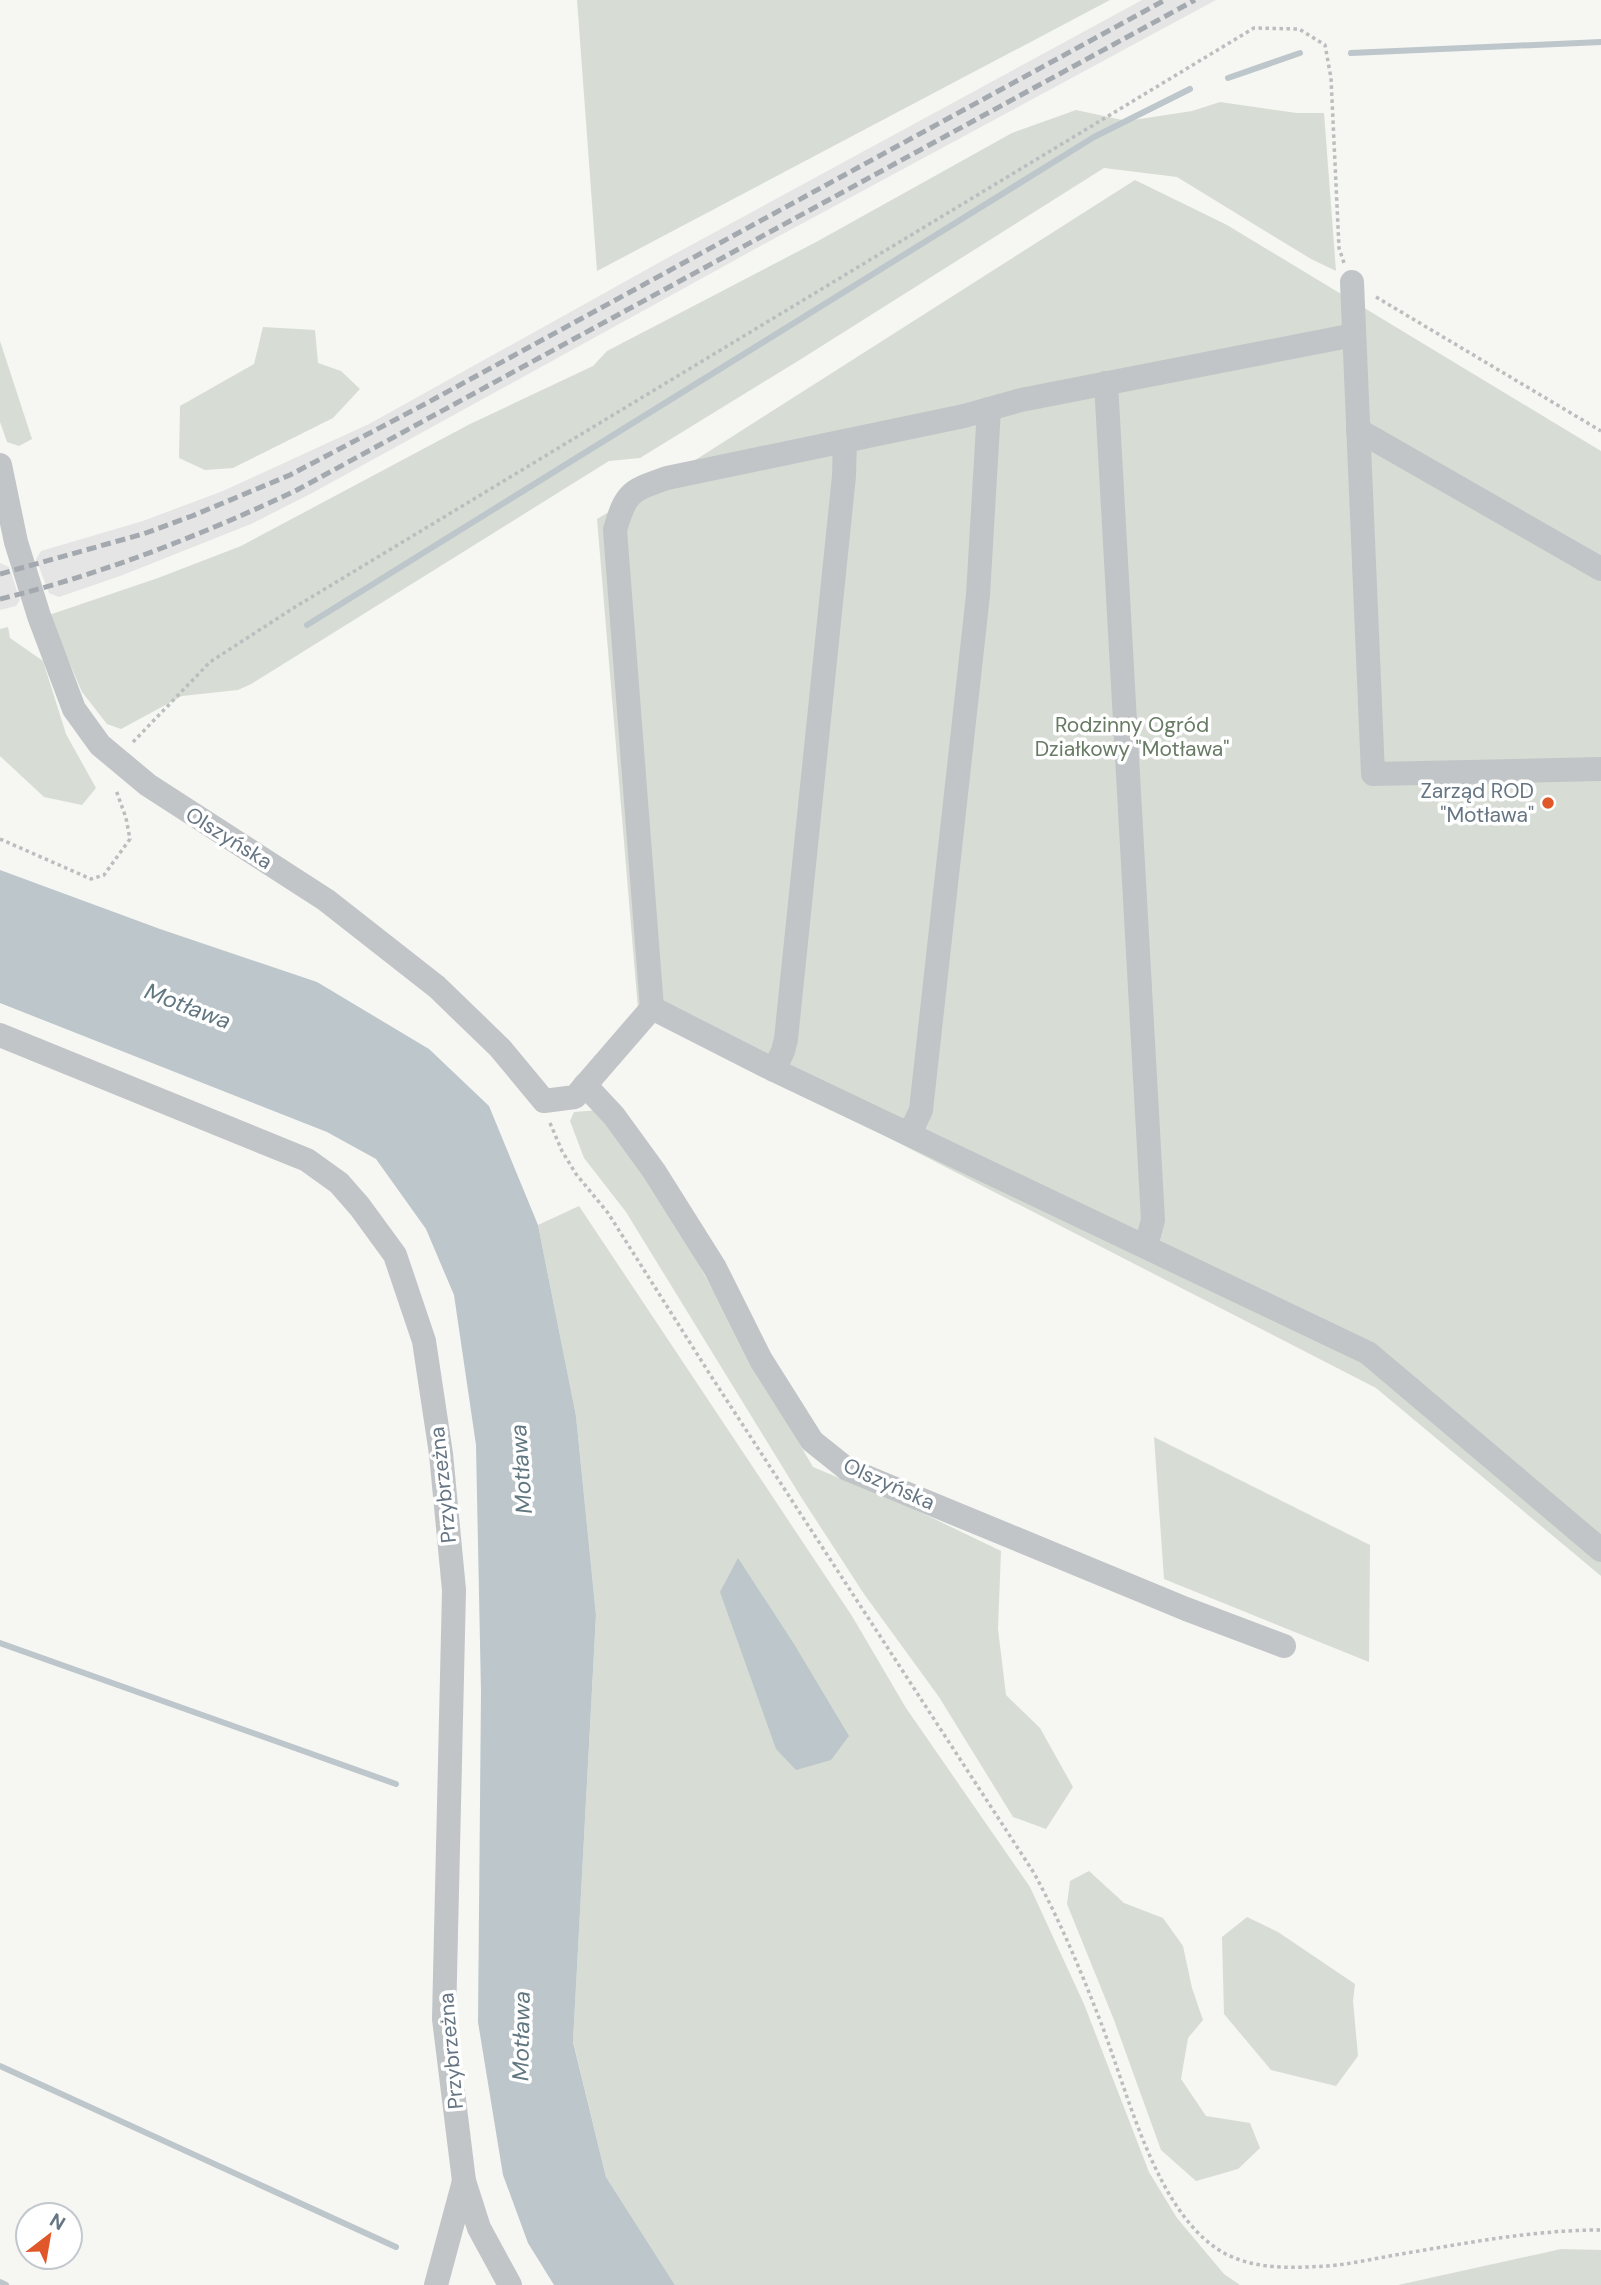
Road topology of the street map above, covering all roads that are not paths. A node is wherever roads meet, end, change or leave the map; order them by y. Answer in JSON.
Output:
{"nodes":[{"id":1,"x":1352,"y":282,"type":"road end"},
{"id":2,"x":1354,"y":335,"type":"junction"},
{"id":3,"x":1106,"y":383,"type":"junction"},
{"id":4,"x":989,"y":409,"type":"junction"},
{"id":5,"x":1358,"y":430,"type":"junction"},
{"id":6,"x":845,"y":441,"type":"junction"},
{"id":7,"x":0,"y":465,"type":"edge"},
{"id":8,"x":1601,"y":569,"type":"edge"},
{"id":9,"x":1601,"y":769,"type":"edge"},
{"id":10,"x":650,"y":1011,"type":"junction"},
{"id":11,"x":0,"y":1034,"type":"edge"},
{"id":12,"x":774,"y":1070,"type":"junction"},
{"id":13,"x":585,"y":1085,"type":"junction"},
{"id":14,"x":905,"y":1132,"type":"junction"},
{"id":15,"x":1143,"y":1245,"type":"junction"},
{"id":16,"x":1601,"y":1550,"type":"edge"},
{"id":17,"x":1284,"y":1646,"type":"dead end"},
{"id":18,"x":464,"y":2181,"type":"junction"},
{"id":19,"x":436,"y":2285,"type":"edge"},
{"id":20,"x":510,"y":2285,"type":"edge"}],
"edges":[{"from":1,"to":2,"type":"street"},
{"from":2,"to":3,"type":"street"},
{"from":2,"to":5,"type":"street"},
{"from":3,"to":4,"type":"street"},
{"from":3,"to":15,"type":"street"},
{"from":4,"to":6,"type":"street"},
{"from":4,"to":14,"type":"street"},
{"from":5,"to":8,"type":"street"},
{"from":5,"to":9,"type":"street"},
{"from":6,"to":10,"type":"street"},
{"from":6,"to":12,"type":"street"},
{"from":7,"to":13,"type":"street","name":"Olszyńska"},
{"from":10,"to":12,"type":"street"},
{"from":10,"to":13,"type":"street"},
{"from":11,"to":18,"type":"street","name":"Przybrzeżna"},
{"from":12,"to":14,"type":"street"},
{"from":13,"to":17,"type":"street","name":"Olszyńska"},
{"from":14,"to":15,"type":"street"},
{"from":15,"to":16,"type":"street"},
{"from":18,"to":19,"type":"street","name":"Przybrzeżna"},
{"from":18,"to":20,"type":"street","name":"Przybrzeżna"}]}
